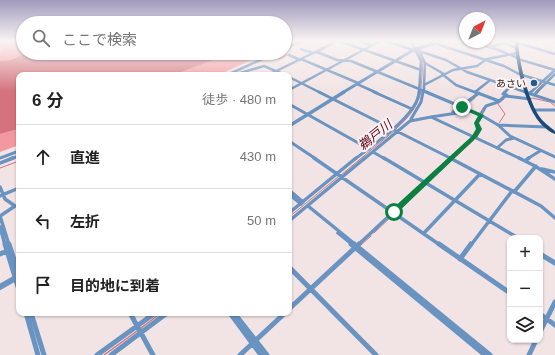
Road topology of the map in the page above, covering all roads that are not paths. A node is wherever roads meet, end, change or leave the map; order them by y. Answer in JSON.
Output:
{"nodes":[{"id":1,"x":303,"y":58,"type":"edge"},
{"id":2,"x":336,"y":58,"type":"edge"},
{"id":3,"x":348,"y":58,"type":"edge"},
{"id":4,"x":387,"y":58,"type":"edge"},
{"id":5,"x":399,"y":58,"type":"edge"},
{"id":6,"x":419,"y":58,"type":"edge"},
{"id":7,"x":421,"y":58,"type":"edge"},
{"id":8,"x":437,"y":58,"type":"edge"},
{"id":9,"x":478,"y":58,"type":"edge"},
{"id":10,"x":494,"y":58,"type":"edge"},
{"id":11,"x":515,"y":58,"type":"edge"},
{"id":12,"x":300,"y":59,"type":"junction"},
{"id":13,"x":518,"y":59,"type":"junction"},
{"id":14,"x":260,"y":60,"type":"edge"},
{"id":15,"x":344,"y":60,"type":"junction"},
{"id":16,"x":394,"y":60,"type":"junction"},
{"id":17,"x":485,"y":60,"type":"junction"},
{"id":18,"x":425,"y":63,"type":"junction"},
{"id":19,"x":242,"y":68,"type":"junction"},
{"id":20,"x":459,"y":69,"type":"junction"},
{"id":21,"x":325,"y":70,"type":"junction"},
{"id":22,"x":421,"y":70,"type":"junction"},
{"id":23,"x":276,"y":71,"type":"joint"},
{"id":24,"x":377,"y":71,"type":"junction"},
{"id":25,"x":233,"y":72,"type":"edge"},
{"id":26,"x":236,"y":72,"type":"edge"},
{"id":27,"x":243,"y":72,"type":"edge"},
{"id":28,"x":443,"y":74,"type":"junction"},
{"id":29,"x":555,"y":74,"type":"edge"},
{"id":30,"x":523,"y":75,"type":"junction"},
{"id":31,"x":292,"y":78,"type":"edge"},
{"id":32,"x":489,"y":81,"type":"junction"},
{"id":33,"x":545,"y":82,"type":"junction"},
{"id":34,"x":302,"y":83,"type":"junction"},
{"id":35,"x":357,"y":83,"type":"junction"},
{"id":36,"x":424,"y":85,"type":"junction"},
{"id":37,"x":555,"y":85,"type":"edge"},
{"id":38,"x":292,"y":88,"type":"edge"},
{"id":39,"x":509,"y":88,"type":"junction"},
{"id":40,"x":422,"y":90,"type":"junction"},
{"id":41,"x":479,"y":94,"type":"junction"},
{"id":42,"x":503,"y":94,"type":"junction"},
{"id":43,"x":530,"y":95,"type":"junction"},
{"id":44,"x":334,"y":98,"type":"junction"},
{"id":45,"x":498,"y":101,"type":"junction"},
{"id":46,"x":555,"y":102,"type":"edge"},
{"id":47,"x":292,"y":107,"type":"edge"},
{"id":48,"x":462,"y":107,"type":"junction"},
{"id":49,"x":412,"y":109,"type":"junction"},
{"id":50,"x":534,"y":110,"type":"junction"},
{"id":51,"x":555,"y":110,"type":"edge"},
{"id":52,"x":471,"y":111,"type":"junction"},
{"id":53,"x":308,"y":115,"type":"junction"},
{"id":54,"x":481,"y":115,"type":"junction"},
{"id":55,"x":430,"y":117,"type":"junction"},
{"id":56,"x":411,"y":120,"type":"junction"},
{"id":57,"x":292,"y":124,"type":"edge"},
{"id":58,"x":498,"y":125,"type":"junction"},
{"id":59,"x":546,"y":127,"type":"junction"},
{"id":60,"x":396,"y":130,"type":"junction"},
{"id":61,"x":555,"y":133,"type":"edge"},
{"id":62,"x":474,"y":138,"type":"junction"},
{"id":63,"x":514,"y":138,"type":"junction"},
{"id":64,"x":292,"y":142,"type":"edge"},
{"id":65,"x":497,"y":148,"type":"junction"},
{"id":66,"x":368,"y":150,"type":"junction"},
{"id":67,"x":540,"y":151,"type":"junction"},
{"id":68,"x":16,"y":152,"type":"edge"},
{"id":69,"x":373,"y":152,"type":"junction"},
{"id":70,"x":16,"y":157,"type":"edge"},
{"id":71,"x":555,"y":157,"type":"edge"},
{"id":72,"x":0,"y":158,"type":"edge"},
{"id":73,"x":451,"y":159,"type":"junction"},
{"id":74,"x":525,"y":162,"type":"junction"},
{"id":75,"x":0,"y":163,"type":"edge"},
{"id":76,"x":534,"y":166,"type":"junction"},
{"id":77,"x":555,"y":172,"type":"edge"},
{"id":78,"x":480,"y":174,"type":"junction"},
{"id":79,"x":340,"y":176,"type":"junction"},
{"id":80,"x":555,"y":179,"type":"edge"},
{"id":81,"x":425,"y":183,"type":"junction"},
{"id":82,"x":0,"y":187,"type":"edge"},
{"id":83,"x":16,"y":189,"type":"edge"},
{"id":84,"x":513,"y":192,"type":"junction"},
{"id":85,"x":292,"y":193,"type":"edge"},
{"id":86,"x":2,"y":194,"type":"edge"},
{"id":87,"x":292,"y":196,"type":"edge"},
{"id":88,"x":454,"y":201,"type":"junction"},
{"id":89,"x":302,"y":203,"type":"junction"},
{"id":90,"x":307,"y":206,"type":"junction"},
{"id":91,"x":292,"y":211,"type":"edge"},
{"id":92,"x":394,"y":212,"type":"junction"},
{"id":93,"x":555,"y":218,"type":"edge"},
{"id":94,"x":292,"y":219,"type":"edge"},
{"id":95,"x":489,"y":222,"type":"junction"},
{"id":96,"x":0,"y":227,"type":"edge"},
{"id":97,"x":424,"y":233,"type":"junction"},
{"id":98,"x":509,"y":235,"type":"edge"},
{"id":99,"x":513,"y":235,"type":"edge"},
{"id":100,"x":356,"y":247,"type":"junction"},
{"id":101,"x":7,"y":251,"type":"junction"},
{"id":102,"x":0,"y":254,"type":"edge"},
{"id":103,"x":543,"y":254,"type":"edge"},
{"id":104,"x":460,"y":259,"type":"junction"},
{"id":105,"x":555,"y":262,"type":"edge"},
{"id":106,"x":16,"y":269,"type":"edge"},
{"id":107,"x":292,"y":270,"type":"edge"},
{"id":108,"x":16,"y":271,"type":"edge"},
{"id":109,"x":16,"y":277,"type":"edge"},
{"id":110,"x":0,"y":287,"type":"edge"},
{"id":111,"x":311,"y":289,"type":"junction"},
{"id":112,"x":507,"y":291,"type":"edge"},
{"id":113,"x":555,"y":302,"type":"edge"},
{"id":114,"x":292,"y":306,"type":"edge"},
{"id":115,"x":27,"y":316,"type":"edge"},
{"id":116,"x":32,"y":316,"type":"edge"},
{"id":117,"x":132,"y":316,"type":"edge"},
{"id":118,"x":152,"y":316,"type":"edge"},
{"id":119,"x":163,"y":316,"type":"edge"},
{"id":120,"x":232,"y":316,"type":"edge"},
{"id":121,"x":236,"y":316,"type":"edge"},
{"id":122,"x":282,"y":316,"type":"edge"},
{"id":123,"x":543,"y":316,"type":"edge"},
{"id":124,"x":547,"y":319,"type":"junction"},
{"id":125,"x":555,"y":325,"type":"edge"},
{"id":126,"x":543,"y":326,"type":"edge"},
{"id":127,"x":139,"y":329,"type":"junction"},
{"id":128,"x":254,"y":342,"type":"junction"},
{"id":129,"x":535,"y":343,"type":"edge"},
{"id":130,"x":38,"y":355,"type":"edge"},
{"id":131,"x":44,"y":355,"type":"edge"},
{"id":132,"x":97,"y":355,"type":"edge"},
{"id":133,"x":111,"y":355,"type":"edge"},
{"id":134,"x":153,"y":355,"type":"edge"},
{"id":135,"x":240,"y":355,"type":"edge"},
{"id":136,"x":261,"y":355,"type":"edge"},
{"id":137,"x":267,"y":355,"type":"edge"},
{"id":138,"x":376,"y":355,"type":"edge"},
{"id":139,"x":485,"y":355,"type":"edge"},
{"id":140,"x":490,"y":355,"type":"edge"},
{"id":141,"x":529,"y":355,"type":"edge"}],
"edges":[{"from":1,"to":12,"type":"street"},
{"from":2,"to":15,"type":"street"},
{"from":3,"to":15,"type":"street"},
{"from":4,"to":16,"type":"street"},
{"from":5,"to":16,"type":"street"},
{"from":6,"to":22,"type":"street"},
{"from":7,"to":18,"type":"street"},
{"from":8,"to":20,"type":"street"},
{"from":9,"to":17,"type":"street"},
{"from":10,"to":17,"type":"street"},
{"from":11,"to":13,"type":"street"},
{"from":12,"to":21,"type":"street"},
{"from":12,"to":23,"type":"street"},
{"from":13,"to":30,"type":"main road"},
{"from":13,"to":33,"type":"street"},
{"from":14,"to":19,"type":"street"},
{"from":15,"to":21,"type":"street"},
{"from":15,"to":24,"type":"street"},
{"from":16,"to":22,"type":"street"},
{"from":16,"to":24,"type":"street"},
{"from":17,"to":20,"type":"street"},
{"from":17,"to":30,"type":"street"},
{"from":18,"to":28,"type":"street"},
{"from":18,"to":36,"type":"street"},
{"from":19,"to":25,"type":"street"},
{"from":19,"to":26,"type":"street"},
{"from":20,"to":28,"type":"street"},
{"from":20,"to":32,"type":"street"},
{"from":20,"to":43,"type":"street"},
{"from":21,"to":34,"type":"street"},
{"from":21,"to":35,"type":"street"},
{"from":22,"to":40,"type":"street"},
{"from":23,"to":27,"type":"street"},
{"from":24,"to":35,"type":"street"},
{"from":24,"to":40,"type":"street"},
{"from":28,"to":36,"type":"street"},
{"from":28,"to":41,"type":"street"},
{"from":29,"to":33,"type":"street"},
{"from":30,"to":33,"type":"street"},
{"from":30,"to":43,"type":"main road"},
{"from":31,"to":34,"type":"street"},
{"from":32,"to":39,"type":"street"},
{"from":32,"to":41,"type":"street"},
{"from":33,"to":37,"type":"street"},
{"from":33,"to":43,"type":"street"},
{"from":33,"to":43,"type":"street"},
{"from":34,"to":38,"type":"street"},
{"from":34,"to":44,"type":"street"},
{"from":35,"to":44,"type":"street"},
{"from":35,"to":49,"type":"street"},
{"from":36,"to":40,"type":"street"},
{"from":39,"to":42,"type":"street"},
{"from":39,"to":43,"type":"street"},
{"from":40,"to":48,"type":"street"},
{"from":40,"to":49,"type":"street"},
{"from":40,"to":56,"type":"street"},
{"from":41,"to":45,"type":"street"},
{"from":41,"to":48,"type":"street"},
{"from":42,"to":43,"type":"street"},
{"from":42,"to":45,"type":"street"},
{"from":43,"to":45,"type":"street"},
{"from":43,"to":46,"type":"street"},
{"from":43,"to":50,"type":"main road"},
{"from":44,"to":53,"type":"street"},
{"from":44,"to":60,"type":"street"},
{"from":45,"to":54,"type":"street"},
{"from":47,"to":53,"type":"street"},
{"from":48,"to":52,"type":"street"},
{"from":48,"to":56,"type":"street"},
{"from":49,"to":60,"type":"street"},
{"from":50,"to":51,"type":"street"},
{"from":50,"to":59,"type":"main road"},
{"from":52,"to":54,"type":"street"},
{"from":52,"to":55,"type":"street"},
{"from":53,"to":57,"type":"street"},
{"from":53,"to":66,"type":"street"},
{"from":54,"to":58,"type":"street"},
{"from":54,"to":62,"type":"street"},
{"from":55,"to":56,"type":"street"},
{"from":55,"to":62,"type":"street"},
{"from":56,"to":60,"type":"street"},
{"from":58,"to":59,"type":"street"},
{"from":58,"to":63,"type":"street"},
{"from":59,"to":61,"type":"main road"},
{"from":60,"to":66,"type":"street"},
{"from":60,"to":69,"type":"street"},
{"from":60,"to":73,"type":"street"},
{"from":62,"to":65,"type":"street"},
{"from":62,"to":73,"type":"street"},
{"from":62,"to":76,"type":"street"},
{"from":63,"to":65,"type":"street"},
{"from":63,"to":67,"type":"street"},
{"from":64,"to":79,"type":"street"},
{"from":65,"to":74,"type":"street"},
{"from":66,"to":79,"type":"street"},
{"from":67,"to":71,"type":"street"},
{"from":67,"to":74,"type":"street"},
{"from":68,"to":72,"type":"street"},
{"from":69,"to":79,"type":"street"},
{"from":69,"to":81,"type":"street"},
{"from":70,"to":75,"type":"street"},
{"from":73,"to":78,"type":"street"},
{"from":73,"to":81,"type":"street"},
{"from":74,"to":76,"type":"street"},
{"from":76,"to":77,"type":"street"},
{"from":76,"to":80,"type":"street"},
{"from":76,"to":84,"type":"street"},
{"from":78,"to":84,"type":"street"},
{"from":78,"to":88,"type":"street"},
{"from":79,"to":89,"type":"street"},
{"from":79,"to":90,"type":"street"},
{"from":79,"to":92,"type":"street"},
{"from":81,"to":88,"type":"street"},
{"from":81,"to":92,"type":"street"},
{"from":82,"to":86,"type":"street"},
{"from":83,"to":86,"type":"street"},
{"from":84,"to":93,"type":"street"},
{"from":84,"to":95,"type":"street"},
{"from":85,"to":89,"type":"street"},
{"from":86,"to":106,"type":"street"},
{"from":87,"to":89,"type":"street"},
{"from":88,"to":95,"type":"street"},
{"from":88,"to":97,"type":"street"},
{"from":89,"to":91,"type":"street"},
{"from":90,"to":94,"type":"street"},
{"from":90,"to":100,"type":"street"},
{"from":92,"to":97,"type":"street"},
{"from":92,"to":100,"type":"street"},
{"from":95,"to":98,"type":"street"},
{"from":95,"to":99,"type":"street"},
{"from":95,"to":104,"type":"street"},
{"from":96,"to":101,"type":"street"},
{"from":97,"to":104,"type":"street"},
{"from":100,"to":111,"type":"street"},
{"from":100,"to":139,"type":"street"},
{"from":100,"to":140,"type":"street"},
{"from":101,"to":102,"type":"street"},
{"from":101,"to":108,"type":"street"},
{"from":103,"to":105,"type":"street"},
{"from":104,"to":112,"type":"street"},
{"from":107,"to":111,"type":"street"},
{"from":109,"to":110,"type":"street"},
{"from":111,"to":114,"type":"street"},
{"from":111,"to":138,"type":"street"},
{"from":113,"to":124,"type":"street"},
{"from":115,"to":130,"type":"street"},
{"from":116,"to":131,"type":"street"},
{"from":117,"to":127,"type":"street"},
{"from":118,"to":127,"type":"street"},
{"from":119,"to":127,"type":"street"},
{"from":120,"to":128,"type":"street"},
{"from":121,"to":128,"type":"street"},
{"from":122,"to":128,"type":"street"},
{"from":123,"to":124,"type":"street"},
{"from":124,"to":125,"type":"street"},
{"from":124,"to":126,"type":"street"},
{"from":127,"to":132,"type":"street"},
{"from":127,"to":133,"type":"street"},
{"from":127,"to":134,"type":"street"},
{"from":128,"to":135,"type":"street"},
{"from":128,"to":136,"type":"street"},
{"from":128,"to":137,"type":"street"},
{"from":129,"to":141,"type":"street"}]}
